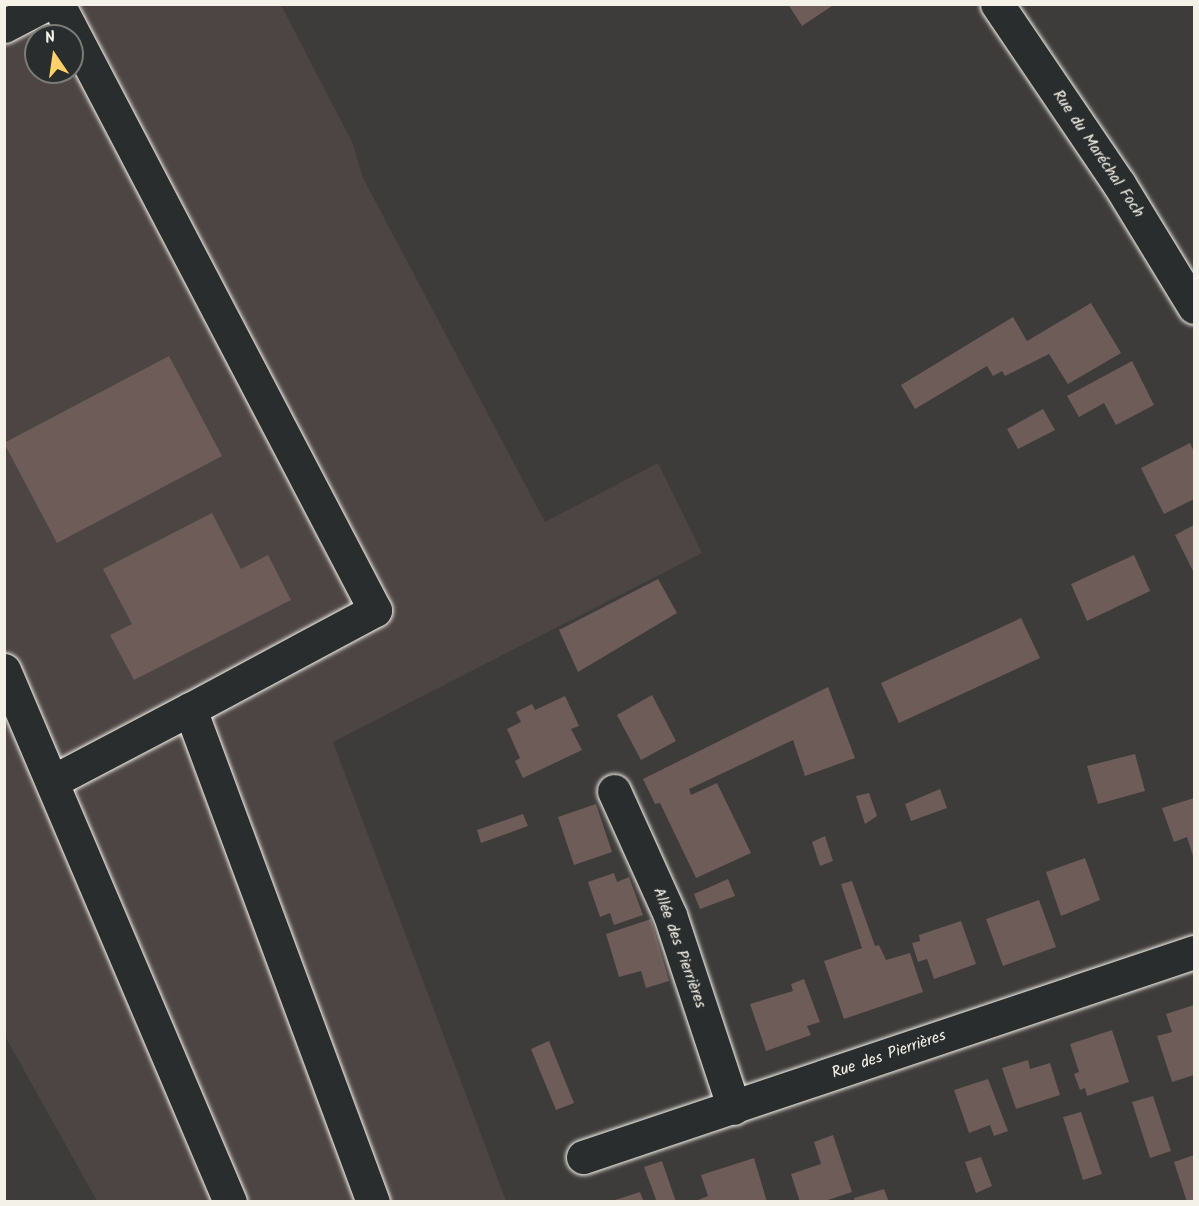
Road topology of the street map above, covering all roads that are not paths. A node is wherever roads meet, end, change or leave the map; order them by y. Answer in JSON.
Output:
{"nodes":[{"id":1,"x":46,"y":4,"type":"edge"},
{"id":2,"x":58,"y":4,"type":"edge"},
{"id":3,"x":997,"y":4,"type":"edge"},
{"id":4,"x":4,"y":26,"type":"edge"},
{"id":5,"x":1194,"y":307,"type":"edge"},
{"id":6,"x":4,"y":670,"type":"edge"},
{"id":7,"x":190,"y":709,"type":"junction"},
{"id":8,"x":53,"y":781,"type":"junction"},
{"id":9,"x":614,"y":791,"type":"dead end"},
{"id":10,"x":1194,"y":952,"type":"edge"},
{"id":11,"x":734,"y":1108,"type":"junction"},
{"id":12,"x":583,"y":1157,"type":"dead end"},
{"id":13,"x":230,"y":1202,"type":"edge"},
{"id":14,"x":373,"y":1202,"type":"edge"}],
"edges":[{"from":1,"to":4,"type":"street"},
{"from":2,"to":7,"type":"street"},
{"from":3,"to":5,"type":"street","name":"Rue du Maréchal Foch"},
{"from":6,"to":8,"type":"street"},
{"from":7,"to":8,"type":"street"},
{"from":7,"to":14,"type":"street"},
{"from":8,"to":13,"type":"street"},
{"from":9,"to":11,"type":"street","name":"Allée des Pierrières"},
{"from":10,"to":11,"type":"street","name":"Rue des Pierrières"},
{"from":11,"to":12,"type":"street","name":"Rue des Pierrières"}]}
